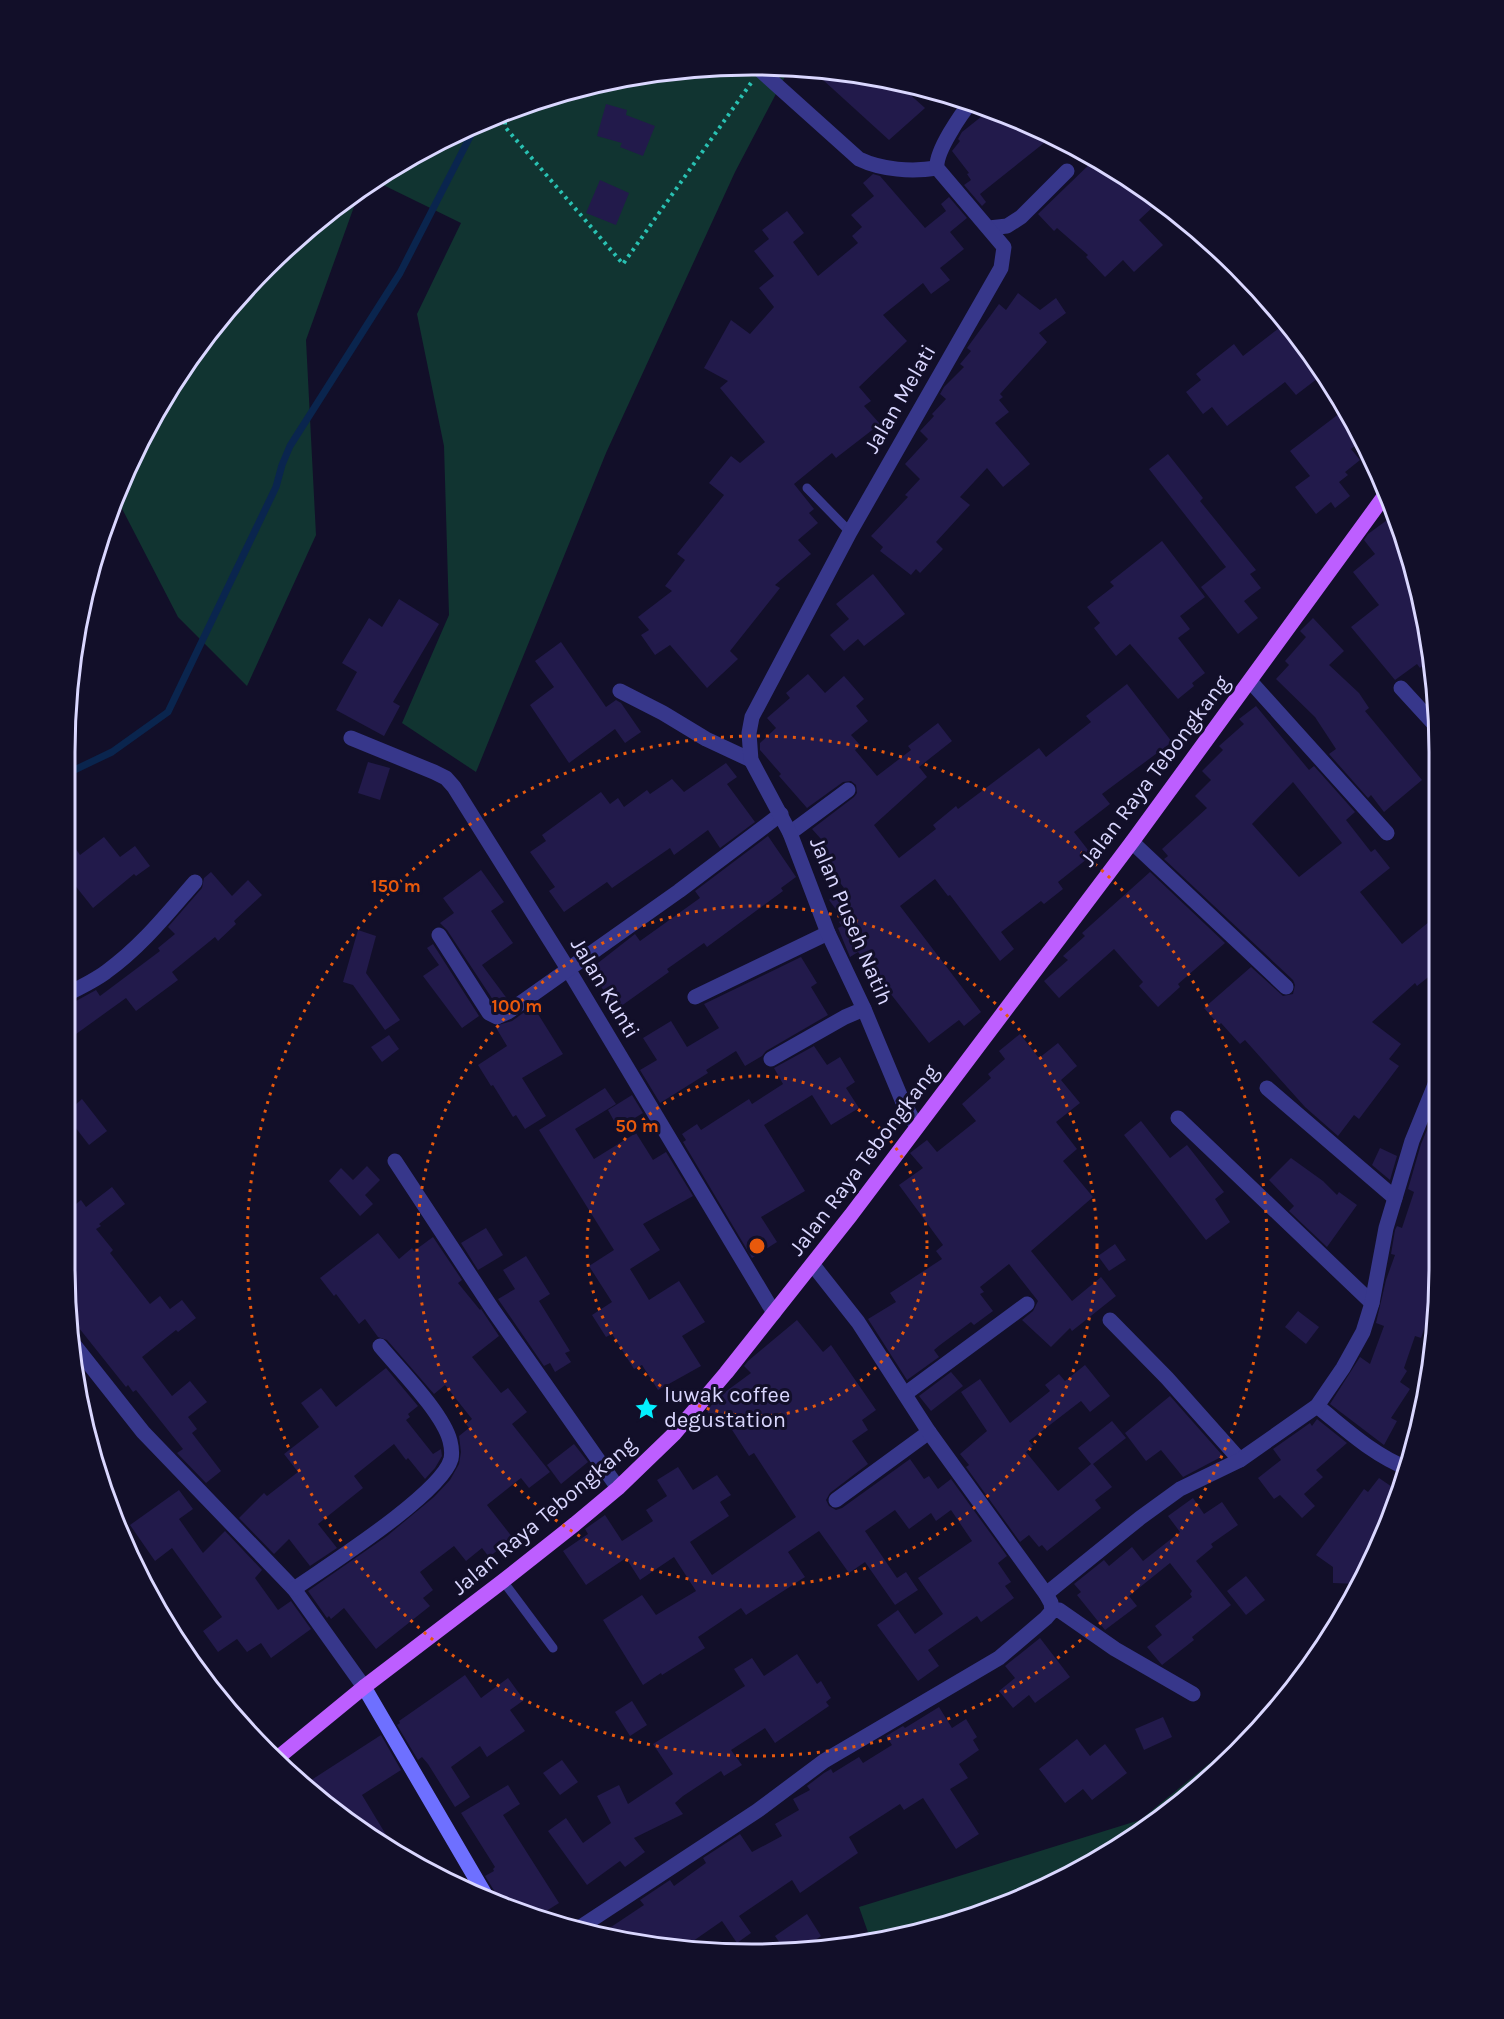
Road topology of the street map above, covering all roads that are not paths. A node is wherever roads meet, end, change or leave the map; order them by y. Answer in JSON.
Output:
{"nodes":[{"id":1,"x":766,"y":75,"type":"edge"},
{"id":2,"x":965,"y":110,"type":"edge"},
{"id":3,"x":937,"y":168,"type":"junction"},
{"id":4,"x":1067,"y":171,"type":"dead end"},
{"id":5,"x":989,"y":228,"type":"junction"},
{"id":6,"x":807,"y":488,"type":"dead end"},
{"id":7,"x":1380,"y":502,"type":"edge"},
{"id":8,"x":850,"y":532,"type":"junction"},
{"id":9,"x":1250,"y":681,"type":"junction"},
{"id":10,"x":1401,"y":688,"type":"dead end"},
{"id":11,"x":620,"y":691,"type":"dead end"},
{"id":12,"x":1428,"y":718,"type":"edge"},
{"id":13,"x":749,"y":733,"type":"joint"},
{"id":14,"x":351,"y":738,"type":"dead end"},
{"id":15,"x":751,"y":760,"type":"junction"},
{"id":16,"x":848,"y":790,"type":"dead end"},
{"id":17,"x":781,"y":814,"type":"junction"},
{"id":18,"x":790,"y":833,"type":"junction"},
{"id":19,"x":1386,"y":833,"type":"dead end"},
{"id":20,"x":1132,"y":842,"type":"junction"},
{"id":21,"x":195,"y":882,"type":"dead end"},
{"id":22,"x":828,"y":933,"type":"junction"},
{"id":23,"x":439,"y":935,"type":"dead end"},
{"id":24,"x":568,"y":969,"type":"junction"},
{"id":25,"x":1286,"y":987,"type":"dead end"},
{"id":26,"x":75,"y":990,"type":"edge"},
{"id":27,"x":695,"y":997,"type":"dead end"},
{"id":28,"x":864,"y":1009,"type":"junction"},
{"id":29,"x":771,"y":1059,"type":"dead end"},
{"id":30,"x":1266,"y":1088,"type":"dead end"},
{"id":31,"x":1429,"y":1099,"type":"edge"},
{"id":32,"x":1178,"y":1118,"type":"dead end"},
{"id":33,"x":917,"y":1127,"type":"junction"},
{"id":34,"x":395,"y":1161,"type":"dead end"},
{"id":35,"x":1395,"y":1198,"type":"junction"},
{"id":36,"x":813,"y":1265,"type":"junction"},
{"id":37,"x":1372,"y":1303,"type":"junction"},
{"id":38,"x":1027,"y":1304,"type":"dead end"},
{"id":39,"x":774,"y":1313,"type":"junction"},
{"id":40,"x":1110,"y":1320,"type":"dead end"},
{"id":41,"x":380,"y":1346,"type":"dead end"},
{"id":42,"x":81,"y":1353,"type":"edge"},
{"id":43,"x":905,"y":1394,"type":"junction"},
{"id":44,"x":1317,"y":1406,"type":"junction"},
{"id":45,"x":929,"y":1432,"type":"junction"},
{"id":46,"x":1240,"y":1460,"type":"junction"},
{"id":47,"x":1399,"y":1464,"type":"edge"},
{"id":48,"x":618,"y":1488,"type":"junction"},
{"id":49,"x":836,"y":1500,"type":"dead end"},
{"id":50,"x":503,"y":1581,"type":"junction"},
{"id":51,"x":294,"y":1589,"type":"junction"},
{"id":52,"x":1047,"y":1594,"type":"junction"},
{"id":53,"x":1052,"y":1611,"type":"junction"},
{"id":54,"x":553,"y":1648,"type":"dead end"},
{"id":55,"x":364,"y":1687,"type":"junction"},
{"id":56,"x":1193,"y":1694,"type":"dead end"},
{"id":57,"x":282,"y":1754,"type":"edge"},
{"id":58,"x":480,"y":1886,"type":"edge"},
{"id":59,"x":586,"y":1923,"type":"edge"}],
"edges":[{"from":1,"to":3,"type":"street"},
{"from":2,"to":3,"type":"street"},
{"from":3,"to":5,"type":"street","name":"Jalan Melati"},
{"from":4,"to":5,"type":"street"},
{"from":5,"to":8,"type":"street","name":"Jalan Melati"},
{"from":6,"to":8,"type":"lane"},
{"from":7,"to":9,"type":"main road","name":"Jalan Raya Tebongkang"},
{"from":8,"to":13,"type":"street","name":"Jalan Melati"},
{"from":9,"to":19,"type":"street"},
{"from":9,"to":20,"type":"main road","name":"Jalan Raya Tebongkang"},
{"from":10,"to":12,"type":"street"},
{"from":11,"to":15,"type":"street"},
{"from":13,"to":15,"type":"street","name":"Jalan Puseh Natih"},
{"from":14,"to":24,"type":"street","name":"Jalan Kunti"},
{"from":15,"to":17,"type":"street","name":"Jalan Puseh Natih"},
{"from":16,"to":18,"type":"street"},
{"from":17,"to":18,"type":"street","name":"Jalan Puseh Natih"},
{"from":17,"to":24,"type":"street"},
{"from":18,"to":22,"type":"street","name":"Jalan Puseh Natih"},
{"from":20,"to":25,"type":"street"},
{"from":20,"to":33,"type":"main road","name":"Jalan Raya Tebongkang"},
{"from":21,"to":26,"type":"street"},
{"from":22,"to":27,"type":"street"},
{"from":22,"to":28,"type":"street","name":"Jalan Puseh Natih"},
{"from":23,"to":24,"type":"street"},
{"from":24,"to":39,"type":"street","name":"Jalan Kunti"},
{"from":28,"to":29,"type":"street"},
{"from":28,"to":33,"type":"street","name":"Jalan Puseh Natih"},
{"from":30,"to":35,"type":"street"},
{"from":31,"to":35,"type":"street"},
{"from":32,"to":37,"type":"street"},
{"from":33,"to":36,"type":"main road","name":"Jalan Raya Tebongkang"},
{"from":34,"to":48,"type":"street"},
{"from":35,"to":37,"type":"street"},
{"from":36,"to":39,"type":"main road","name":"Jalan Raya Tebongkang"},
{"from":36,"to":43,"type":"street"},
{"from":37,"to":44,"type":"street"},
{"from":38,"to":43,"type":"street"},
{"from":39,"to":48,"type":"main road","name":"Jalan Raya Tebongkang"},
{"from":40,"to":46,"type":"street"},
{"from":41,"to":51,"type":"street"},
{"from":42,"to":51,"type":"street"},
{"from":43,"to":45,"type":"street"},
{"from":44,"to":46,"type":"street"},
{"from":44,"to":47,"type":"street"},
{"from":45,"to":49,"type":"street"},
{"from":45,"to":52,"type":"street"},
{"from":46,"to":52,"type":"street"},
{"from":48,"to":50,"type":"main road","name":"Jalan Raya Tebongkang"},
{"from":50,"to":54,"type":"lane"},
{"from":50,"to":55,"type":"main road","name":"Jalan Raya Tebongkang"},
{"from":51,"to":55,"type":"street"},
{"from":52,"to":53,"type":"street"},
{"from":53,"to":56,"type":"street"},
{"from":53,"to":59,"type":"street"},
{"from":55,"to":57,"type":"main road","name":"Jalan Raya Tebongkang"},
{"from":55,"to":58,"type":"main road"}]}
